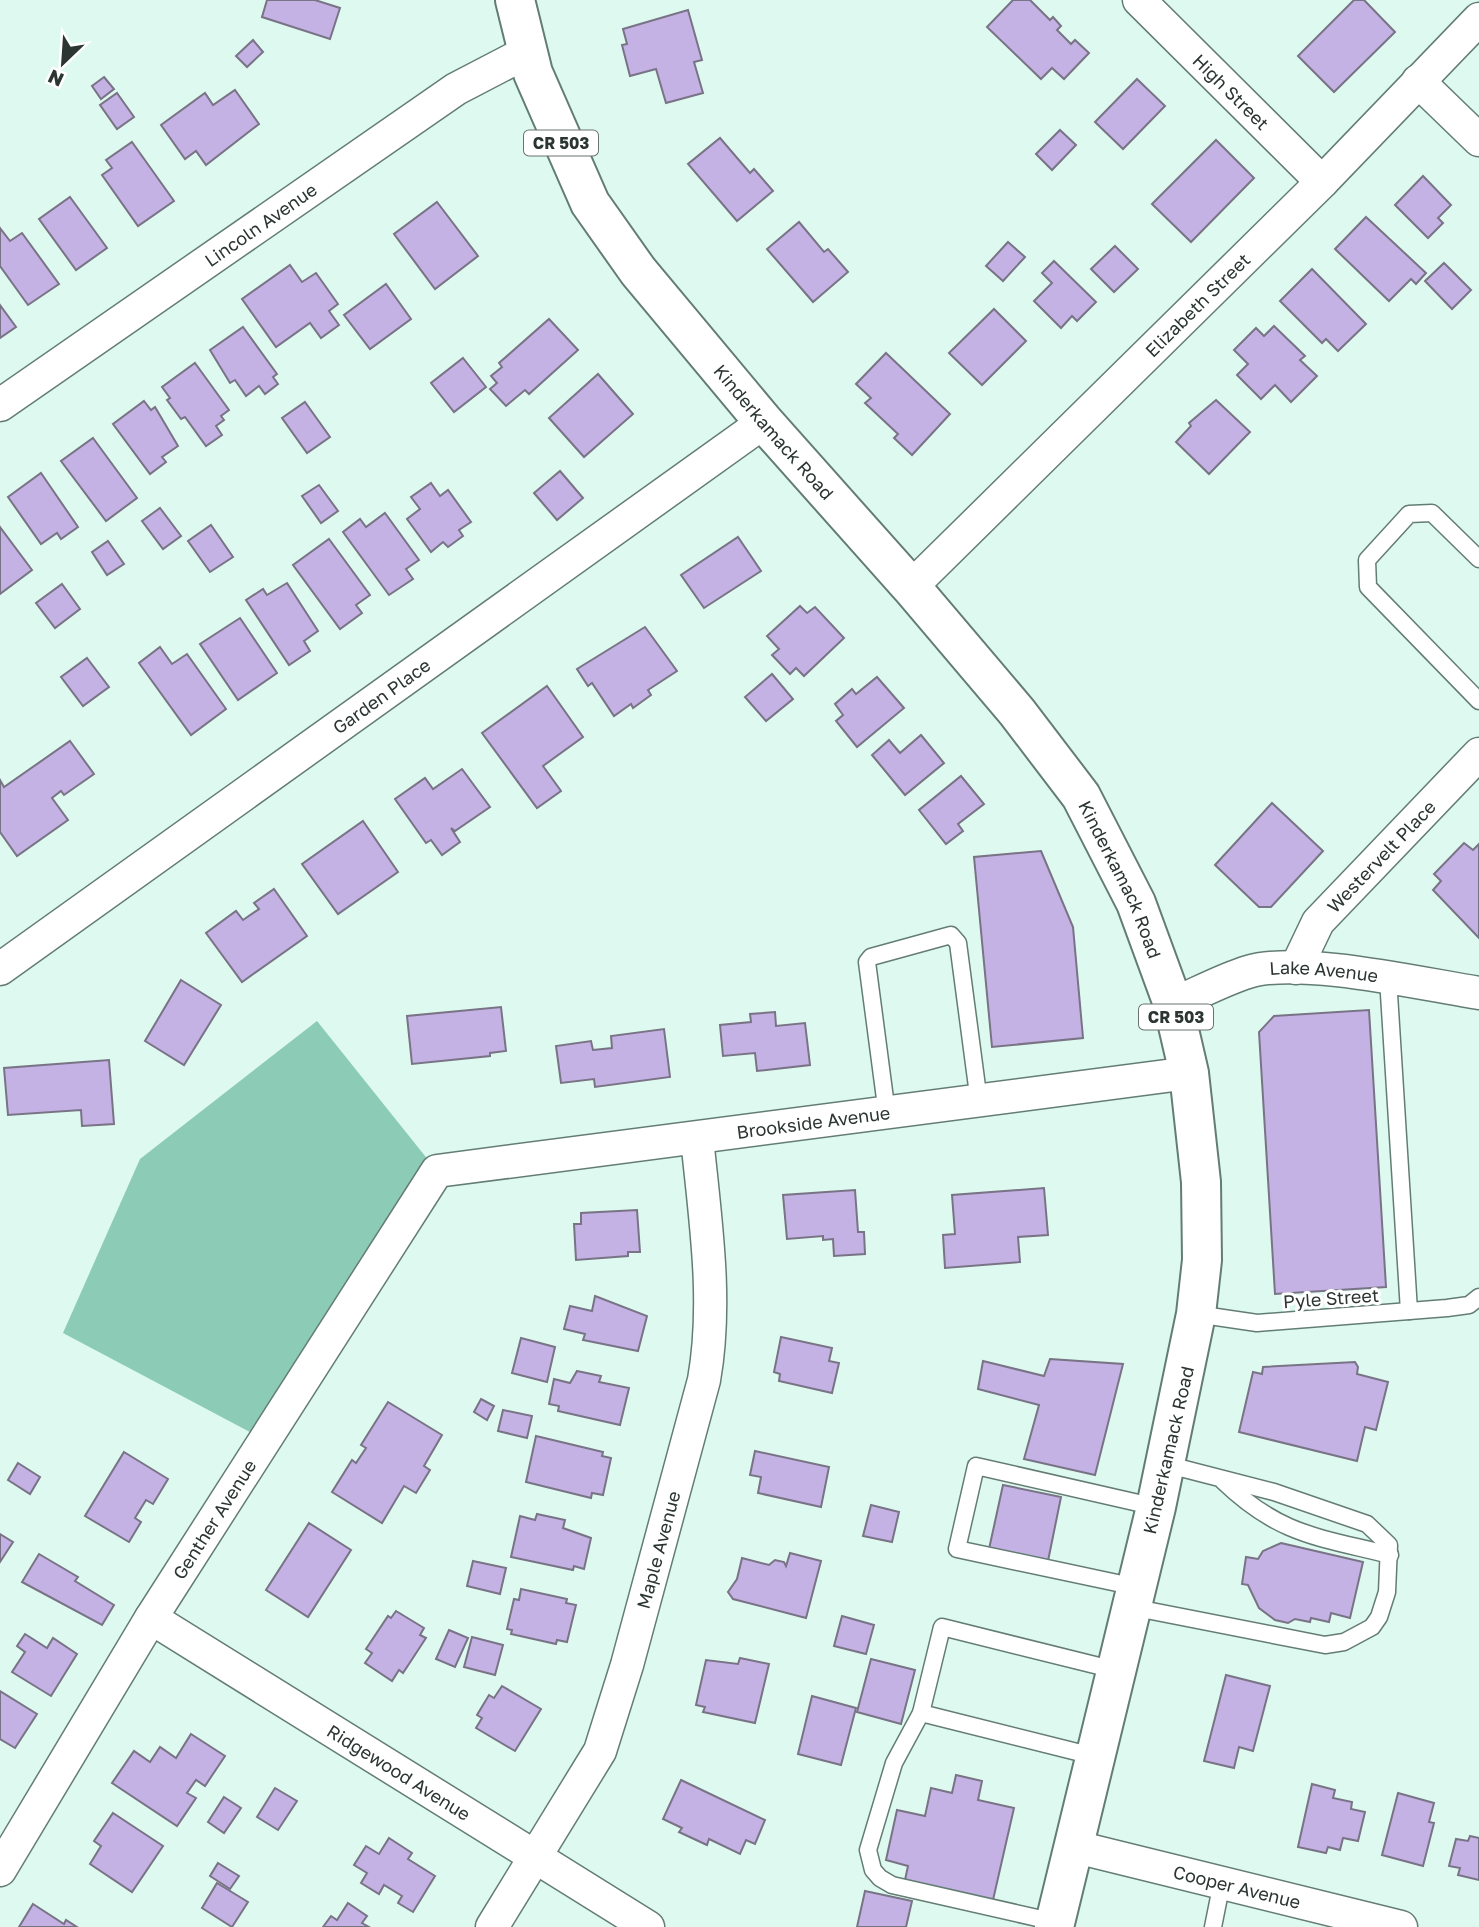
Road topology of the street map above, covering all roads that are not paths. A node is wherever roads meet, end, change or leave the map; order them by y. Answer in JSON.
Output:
{"nodes":[{"id":1,"x":515,"y":0,"type":"edge"},
{"id":2,"x":1139,"y":0,"type":"edge"},
{"id":3,"x":1479,"y":19,"type":"edge"},
{"id":4,"x":527,"y":52,"type":"junction"},
{"id":5,"x":1418,"y":81,"type":"junction"},
{"id":6,"x":1479,"y":140,"type":"edge"},
{"id":7,"x":1322,"y":182,"type":"junction"},
{"id":8,"x":0,"y":405,"type":"edge"},
{"id":9,"x":764,"y":422,"type":"junction"},
{"id":10,"x":1479,"y":559,"type":"edge"},
{"id":11,"x":911,"y":587,"type":"junction"},
{"id":12,"x":1479,"y":701,"type":"edge"},
{"id":13,"x":1479,"y":754,"type":"edge"},
{"id":14,"x":1296,"y":968,"type":"junction"},
{"id":15,"x":0,"y":969,"type":"edge"},
{"id":16,"x":1388,"y":978,"type":"junction"},
{"id":17,"x":1479,"y":993,"type":"edge"},
{"id":18,"x":1173,"y":1004,"type":"junction"},
{"id":19,"x":1189,"y":1073,"type":"junction"},
{"id":20,"x":979,"y":1102,"type":"junction"},
{"id":21,"x":887,"y":1114,"type":"junction"},
{"id":22,"x":697,"y":1138,"type":"junction"},
{"id":23,"x":437,"y":1171,"type":"joint"},
{"id":24,"x":1474,"y":1301,"type":"edge"},
{"id":25,"x":1409,"y":1311,"type":"junction"},
{"id":26,"x":1196,"y":1314,"type":"junction"},
{"id":27,"x":1165,"y":1464,"type":"junction"},
{"id":28,"x":1221,"y":1478,"type":"junction"},
{"id":29,"x":1156,"y":1507,"type":"junction"},
{"id":30,"x":1390,"y":1555,"type":"junction"},
{"id":31,"x":1133,"y":1597,"type":"junction"},
{"id":32,"x":151,"y":1618,"type":"junction"},
{"id":33,"x":1115,"y":1670,"type":"junction"},
{"id":34,"x":921,"y":1713,"type":"junction"},
{"id":35,"x":1093,"y":1756,"type":"junction"},
{"id":36,"x":1072,"y":1846,"type":"junction"},
{"id":37,"x":536,"y":1858,"type":"junction"},
{"id":38,"x":0,"y":1870,"type":"edge"},
{"id":39,"x":1222,"y":1882,"type":"junction"},
{"id":40,"x":1054,"y":1924,"type":"edge"},
{"id":41,"x":492,"y":1927,"type":"edge"},
{"id":42,"x":648,"y":1927,"type":"edge"},
{"id":43,"x":1213,"y":1927,"type":"edge"},
{"id":44,"x":1401,"y":1927,"type":"edge"}],
"edges":[{"from":1,"to":4,"type":"main road","name":"Kinderkamack Road","number":"CR 503"},
{"from":2,"to":7,"type":"street","name":"High Street"},
{"from":3,"to":5,"type":"street","name":"Elizabeth Street"},
{"from":4,"to":8,"type":"street","name":"Lincoln Avenue"},
{"from":4,"to":9,"type":"main road","name":"Kinderkamack Road","number":"CR 503"},
{"from":5,"to":6,"type":"street"},
{"from":5,"to":7,"type":"street","name":"Elizabeth Street"},
{"from":7,"to":11,"type":"street","name":"Elizabeth Street"},
{"from":9,"to":11,"type":"main road","name":"Kinderkamack Road","number":"CR 503"},
{"from":9,"to":15,"type":"street","name":"Garden Place"},
{"from":10,"to":12,"type":"lane"},
{"from":11,"to":18,"type":"main road","name":"Kinderkamack Road","number":"CR 503"},
{"from":13,"to":14,"type":"street","name":"Westervelt Place"},
{"from":14,"to":16,"type":"street","name":"Lake Avenue"},
{"from":14,"to":18,"type":"street","name":"Lake Avenue"},
{"from":16,"to":17,"type":"street","name":"Lake Avenue"},
{"from":16,"to":25,"type":"lane"},
{"from":18,"to":19,"type":"main road","name":"Kinderkamack Road","number":"CR 503"},
{"from":19,"to":20,"type":"street","name":"Brookside Avenue"},
{"from":19,"to":26,"type":"main road","name":"Kinderkamack Road","number":"CR 503"},
{"from":20,"to":21,"type":"street","name":"Brookside Avenue"},
{"from":20,"to":21,"type":"lane"},
{"from":21,"to":22,"type":"street","name":"Brookside Avenue"},
{"from":22,"to":23,"type":"street","name":"Brookside Avenue"},
{"from":22,"to":37,"type":"street","name":"Maple Avenue"},
{"from":23,"to":32,"type":"street","name":"Genther Avenue"},
{"from":24,"to":25,"type":"lane","name":"Pyle Street"},
{"from":25,"to":26,"type":"lane","name":"Pyle Street"},
{"from":26,"to":27,"type":"main road","name":"Kinderkamack Road","number":"CR 503"},
{"from":27,"to":28,"type":"lane"},
{"from":27,"to":29,"type":"main road","name":"Kinderkamack Road","number":"CR 503"},
{"from":28,"to":30,"type":"lane"},
{"from":28,"to":30,"type":"lane"},
{"from":29,"to":31,"type":"main road","name":"Kinderkamack Road","number":"CR 503"},
{"from":29,"to":31,"type":"lane"},
{"from":30,"to":31,"type":"lane"},
{"from":31,"to":33,"type":"main road","name":"Kinderkamack Road","number":"CR 503"},
{"from":32,"to":37,"type":"street","name":"Ridgewood Avenue"},
{"from":32,"to":38,"type":"street","name":"Genther Avenue"},
{"from":33,"to":34,"type":"lane"},
{"from":33,"to":35,"type":"main road","name":"Kinderkamack Road","number":"CR 503"},
{"from":34,"to":35,"type":"lane"},
{"from":34,"to":40,"type":"lane"},
{"from":35,"to":36,"type":"main road","name":"Kinderkamack Road","number":"CR 503"},
{"from":36,"to":39,"type":"street","name":"Cooper Avenue"},
{"from":36,"to":40,"type":"main road","name":"Kinderkamack Road","number":"CR 503"},
{"from":37,"to":41,"type":"street","name":"Maple Avenue"},
{"from":37,"to":42,"type":"street","name":"Ridgewood Avenue"},
{"from":39,"to":43,"type":"lane"},
{"from":39,"to":44,"type":"street","name":"Cooper Avenue"}]}
